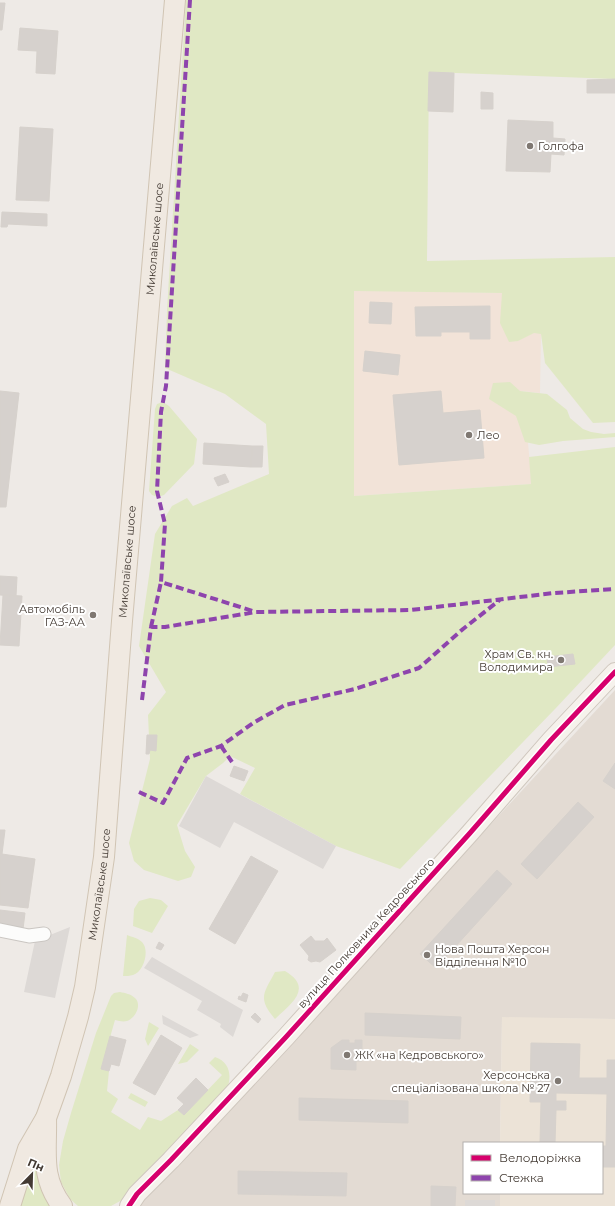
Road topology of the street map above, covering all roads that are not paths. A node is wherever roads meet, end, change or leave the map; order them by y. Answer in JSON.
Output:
{"nodes":[{"id":1,"x":175,"y":0,"type":"edge"},
{"id":2,"x":615,"y":672,"type":"edge"},
{"id":3,"x":0,"y":930,"type":"edge"},
{"id":4,"x":44,"y":934,"type":"dead end"},
{"id":5,"x":46,"y":1118,"type":"junction"},
{"id":6,"x":133,"y":1200,"type":"edge"},
{"id":7,"x":10,"y":1206,"type":"edge"},
{"id":8,"x":62,"y":1206,"type":"edge"},
{"id":9,"x":117,"y":1206,"type":"edge"}],
"edges":[{"from":1,"to":5,"type":"main road","name":"Миколаївське шосе"},
{"from":2,"to":6,"type":"street","name":"вулиця Полковника Кедровського"},
{"from":3,"to":4,"type":"street"},
{"from":5,"to":7,"type":"main road","name":"Миколаївське шосе"},
{"from":5,"to":8,"type":"main road","name":"Миколаївське шосе"},
{"from":6,"to":9,"type":"street","name":"вулиця Полковника Кедровського"}]}
